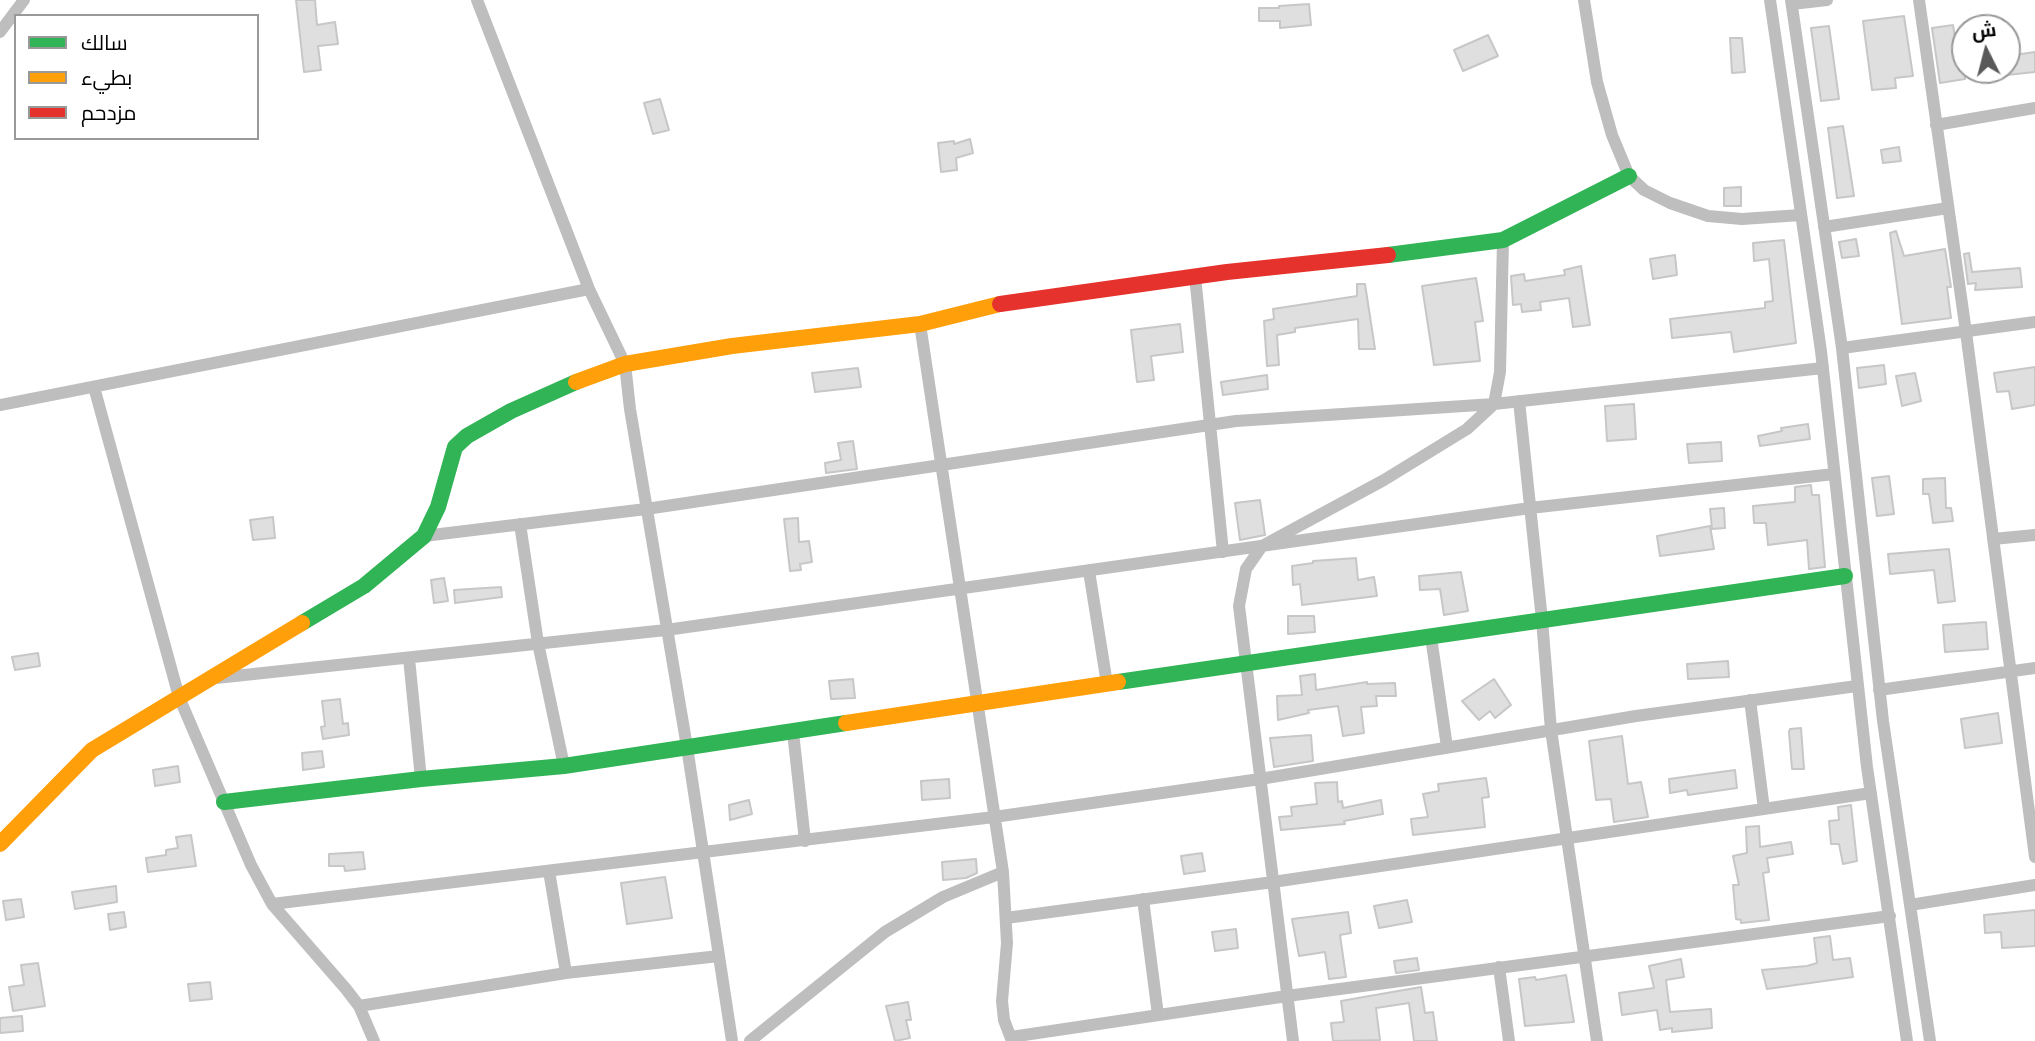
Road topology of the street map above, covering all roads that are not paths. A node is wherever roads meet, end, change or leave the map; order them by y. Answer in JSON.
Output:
{"nodes":[{"id":1,"x":24,"y":0,"type":"edge"},
{"id":2,"x":477,"y":0,"type":"edge"},
{"id":3,"x":1584,"y":0,"type":"edge"},
{"id":4,"x":1770,"y":0,"type":"edge"},
{"id":5,"x":1827,"y":0,"type":"edge"},
{"id":6,"x":1919,"y":0,"type":"edge"},
{"id":7,"x":1791,"y":2,"type":"edge"},
{"id":8,"x":0,"y":32,"type":"edge"},
{"id":9,"x":2035,"y":108,"type":"edge"},
{"id":10,"x":1936,"y":125,"type":"junction"},
{"id":11,"x":1629,"y":176,"type":"junction"},
{"id":12,"x":1948,"y":208,"type":"junction"},
{"id":13,"x":1801,"y":215,"type":"junction"},
{"id":14,"x":1824,"y":227,"type":"junction"},
{"id":15,"x":1503,"y":240,"type":"junction"},
{"id":16,"x":1195,"y":276,"type":"junction"},
{"id":17,"x":589,"y":289,"type":"junction"},
{"id":18,"x":2035,"y":322,"type":"edge"},
{"id":19,"x":920,"y":324,"type":"junction"},
{"id":20,"x":1966,"y":332,"type":"junction"},
{"id":21,"x":1842,"y":348,"type":"junction"},
{"id":22,"x":625,"y":364,"type":"junction"},
{"id":23,"x":1823,"y":368,"type":"junction"},
{"id":24,"x":94,"y":387,"type":"junction"},
{"id":25,"x":1519,"y":401,"type":"junction"},
{"id":26,"x":1494,"y":404,"type":"junction"},
{"id":27,"x":0,"y":405,"type":"edge"},
{"id":28,"x":1210,"y":425,"type":"junction"},
{"id":29,"x":940,"y":465,"type":"junction"},
{"id":30,"x":1834,"y":474,"type":"junction"},
{"id":31,"x":1530,"y":508,"type":"junction"},
{"id":32,"x":646,"y":509,"type":"junction"},
{"id":33,"x":520,"y":524,"type":"junction"},
{"id":34,"x":2035,"y":535,"type":"edge"},
{"id":35,"x":424,"y":536,"type":"junction"},
{"id":36,"x":1993,"y":539,"type":"junction"},
{"id":37,"x":1262,"y":546,"type":"junction"},
{"id":38,"x":1223,"y":552,"type":"junction"},
{"id":39,"x":1089,"y":571,"type":"junction"},
{"id":40,"x":1845,"y":576,"type":"junction"},
{"id":41,"x":959,"y":589,"type":"junction"},
{"id":42,"x":1542,"y":621,"type":"junction"},
{"id":43,"x":666,"y":631,"type":"junction"},
{"id":44,"x":1431,"y":637,"type":"junction"},
{"id":45,"x":538,"y":643,"type":"junction"},
{"id":46,"x":409,"y":657,"type":"junction"},
{"id":47,"x":1246,"y":664,"type":"junction"},
{"id":48,"x":2035,"y":668,"type":"edge"},
{"id":49,"x":2011,"y":671,"type":"junction"},
{"id":50,"x":210,"y":679,"type":"junction"},
{"id":51,"x":1107,"y":684,"type":"junction"},
{"id":52,"x":1857,"y":685,"type":"junction"},
{"id":53,"x":1879,"y":690,"type":"junction"},
{"id":54,"x":179,"y":697,"type":"junction"},
{"id":55,"x":1750,"y":700,"type":"junction"},
{"id":56,"x":977,"y":703,"type":"junction"},
{"id":57,"x":1551,"y":730,"type":"junction"},
{"id":58,"x":793,"y":732,"type":"junction"},
{"id":59,"x":687,"y":747,"type":"junction"},
{"id":60,"x":1447,"y":747,"type":"junction"},
{"id":61,"x":564,"y":766,"type":"junction"},
{"id":62,"x":421,"y":779,"type":"junction"},
{"id":63,"x":1260,"y":779,"type":"junction"},
{"id":64,"x":1871,"y":793,"type":"junction"},
{"id":65,"x":224,"y":802,"type":"junction"},
{"id":66,"x":1764,"y":809,"type":"junction"},
{"id":67,"x":994,"y":817,"type":"junction"},
{"id":68,"x":1565,"y":838,"type":"junction"},
{"id":69,"x":805,"y":841,"type":"junction"},
{"id":70,"x":0,"y":844,"type":"edge"},
{"id":71,"x":703,"y":853,"type":"junction"},
{"id":72,"x":2035,"y":857,"type":"edge"},
{"id":73,"x":549,"y":871,"type":"junction"},
{"id":74,"x":1003,"y":872,"type":"junction"},
{"id":75,"x":1273,"y":882,"type":"junction"},
{"id":76,"x":2035,"y":885,"type":"edge"},
{"id":77,"x":1143,"y":900,"type":"junction"},
{"id":78,"x":272,"y":904,"type":"junction"},
{"id":79,"x":1910,"y":905,"type":"junction"},
{"id":80,"x":1890,"y":916,"type":"junction"},
{"id":81,"x":1006,"y":918,"type":"junction"},
{"id":82,"x":1585,"y":955,"type":"junction"},
{"id":83,"x":719,"y":956,"type":"junction"},
{"id":84,"x":1499,"y":967,"type":"junction"},
{"id":85,"x":565,"y":973,"type":"junction"},
{"id":86,"x":1287,"y":996,"type":"junction"},
{"id":87,"x":359,"y":1006,"type":"junction"},
{"id":88,"x":1158,"y":1015,"type":"junction"},
{"id":89,"x":1011,"y":1039,"type":"edge"},
{"id":90,"x":374,"y":1041,"type":"edge"},
{"id":91,"x":732,"y":1041,"type":"edge"},
{"id":92,"x":750,"y":1041,"type":"edge"},
{"id":93,"x":1293,"y":1041,"type":"edge"},
{"id":94,"x":1510,"y":1041,"type":"edge"},
{"id":95,"x":1597,"y":1041,"type":"edge"},
{"id":96,"x":1907,"y":1041,"type":"edge"},
{"id":97,"x":1930,"y":1041,"type":"edge"}],
"edges":[{"from":1,"to":8,"type":"street"},
{"from":2,"to":17,"type":"street"},
{"from":3,"to":11,"type":"street"},
{"from":4,"to":13,"type":"street"},
{"from":5,"to":7,"type":"street"},
{"from":6,"to":10,"type":"street"},
{"from":7,"to":14,"type":"street"},
{"from":9,"to":10,"type":"street"},
{"from":10,"to":12,"type":"street"},
{"from":11,"to":13,"type":"street"},
{"from":11,"to":15,"type":"street"},
{"from":12,"to":14,"type":"street"},
{"from":12,"to":20,"type":"street"},
{"from":13,"to":23,"type":"street"},
{"from":14,"to":21,"type":"street"},
{"from":15,"to":16,"type":"street"},
{"from":15,"to":26,"type":"street"},
{"from":16,"to":19,"type":"street"},
{"from":16,"to":28,"type":"street"},
{"from":17,"to":22,"type":"street"},
{"from":17,"to":24,"type":"street"},
{"from":18,"to":20,"type":"street"},
{"from":19,"to":22,"type":"street"},
{"from":19,"to":29,"type":"street"},
{"from":20,"to":21,"type":"street"},
{"from":20,"to":36,"type":"street"},
{"from":21,"to":53,"type":"street"},
{"from":22,"to":32,"type":"street"},
{"from":22,"to":35,"type":"street"},
{"from":23,"to":25,"type":"street"},
{"from":23,"to":30,"type":"street"},
{"from":24,"to":27,"type":"street"},
{"from":24,"to":54,"type":"street"},
{"from":25,"to":26,"type":"street"},
{"from":25,"to":31,"type":"street"},
{"from":26,"to":28,"type":"street"},
{"from":26,"to":37,"type":"street"},
{"from":28,"to":29,"type":"street"},
{"from":28,"to":38,"type":"street"},
{"from":29,"to":32,"type":"street"},
{"from":29,"to":41,"type":"street"},
{"from":30,"to":31,"type":"street"},
{"from":30,"to":40,"type":"street"},
{"from":31,"to":37,"type":"street"},
{"from":31,"to":42,"type":"street"},
{"from":32,"to":33,"type":"street"},
{"from":32,"to":43,"type":"street"},
{"from":33,"to":35,"type":"street"},
{"from":33,"to":45,"type":"street"},
{"from":34,"to":36,"type":"street"},
{"from":35,"to":50,"type":"street"},
{"from":36,"to":49,"type":"street"},
{"from":37,"to":38,"type":"street"},
{"from":37,"to":47,"type":"street"},
{"from":38,"to":39,"type":"street"},
{"from":39,"to":41,"type":"street"},
{"from":39,"to":51,"type":"street"},
{"from":40,"to":42,"type":"street"},
{"from":40,"to":52,"type":"street"},
{"from":41,"to":43,"type":"street"},
{"from":41,"to":56,"type":"street"},
{"from":42,"to":44,"type":"street"},
{"from":42,"to":57,"type":"street"},
{"from":43,"to":45,"type":"street"},
{"from":43,"to":59,"type":"street"},
{"from":44,"to":47,"type":"street"},
{"from":44,"to":60,"type":"street"},
{"from":45,"to":46,"type":"street"},
{"from":45,"to":61,"type":"street"},
{"from":46,"to":50,"type":"street"},
{"from":46,"to":62,"type":"street"},
{"from":47,"to":51,"type":"street"},
{"from":47,"to":63,"type":"street"},
{"from":48,"to":49,"type":"street"},
{"from":49,"to":53,"type":"street"},
{"from":49,"to":72,"type":"street"},
{"from":50,"to":54,"type":"street"},
{"from":51,"to":56,"type":"street"},
{"from":52,"to":55,"type":"street"},
{"from":52,"to":64,"type":"street"},
{"from":53,"to":79,"type":"street"},
{"from":54,"to":65,"type":"street"},
{"from":54,"to":70,"type":"street"},
{"from":55,"to":57,"type":"street"},
{"from":55,"to":66,"type":"street"},
{"from":56,"to":58,"type":"street"},
{"from":56,"to":67,"type":"street"},
{"from":57,"to":60,"type":"street"},
{"from":57,"to":68,"type":"street"},
{"from":58,"to":59,"type":"street"},
{"from":58,"to":69,"type":"street"},
{"from":59,"to":61,"type":"street"},
{"from":59,"to":71,"type":"street"},
{"from":60,"to":63,"type":"street"},
{"from":61,"to":62,"type":"street"},
{"from":62,"to":65,"type":"street"},
{"from":63,"to":67,"type":"street"},
{"from":63,"to":75,"type":"street"},
{"from":64,"to":66,"type":"street"},
{"from":64,"to":80,"type":"street"},
{"from":65,"to":78,"type":"street"},
{"from":66,"to":68,"type":"street"},
{"from":67,"to":69,"type":"street"},
{"from":67,"to":74,"type":"street"},
{"from":68,"to":75,"type":"street"},
{"from":68,"to":82,"type":"street"},
{"from":69,"to":71,"type":"street"},
{"from":71,"to":73,"type":"street"},
{"from":71,"to":83,"type":"street"},
{"from":73,"to":78,"type":"street"},
{"from":73,"to":85,"type":"street"},
{"from":74,"to":81,"type":"street"},
{"from":74,"to":92,"type":"street"},
{"from":75,"to":77,"type":"street"},
{"from":75,"to":86,"type":"street"},
{"from":76,"to":79,"type":"street"},
{"from":77,"to":81,"type":"street"},
{"from":77,"to":88,"type":"street"},
{"from":78,"to":87,"type":"street"},
{"from":79,"to":97,"type":"street"},
{"from":80,"to":82,"type":"street"},
{"from":80,"to":96,"type":"street"},
{"from":81,"to":89,"type":"street"},
{"from":82,"to":84,"type":"street"},
{"from":82,"to":95,"type":"street"},
{"from":83,"to":85,"type":"street"},
{"from":83,"to":91,"type":"street"},
{"from":84,"to":86,"type":"street"},
{"from":84,"to":94,"type":"street"},
{"from":85,"to":87,"type":"street"},
{"from":86,"to":88,"type":"street"},
{"from":86,"to":93,"type":"street"},
{"from":87,"to":90,"type":"street"},
{"from":88,"to":89,"type":"street"}]}
